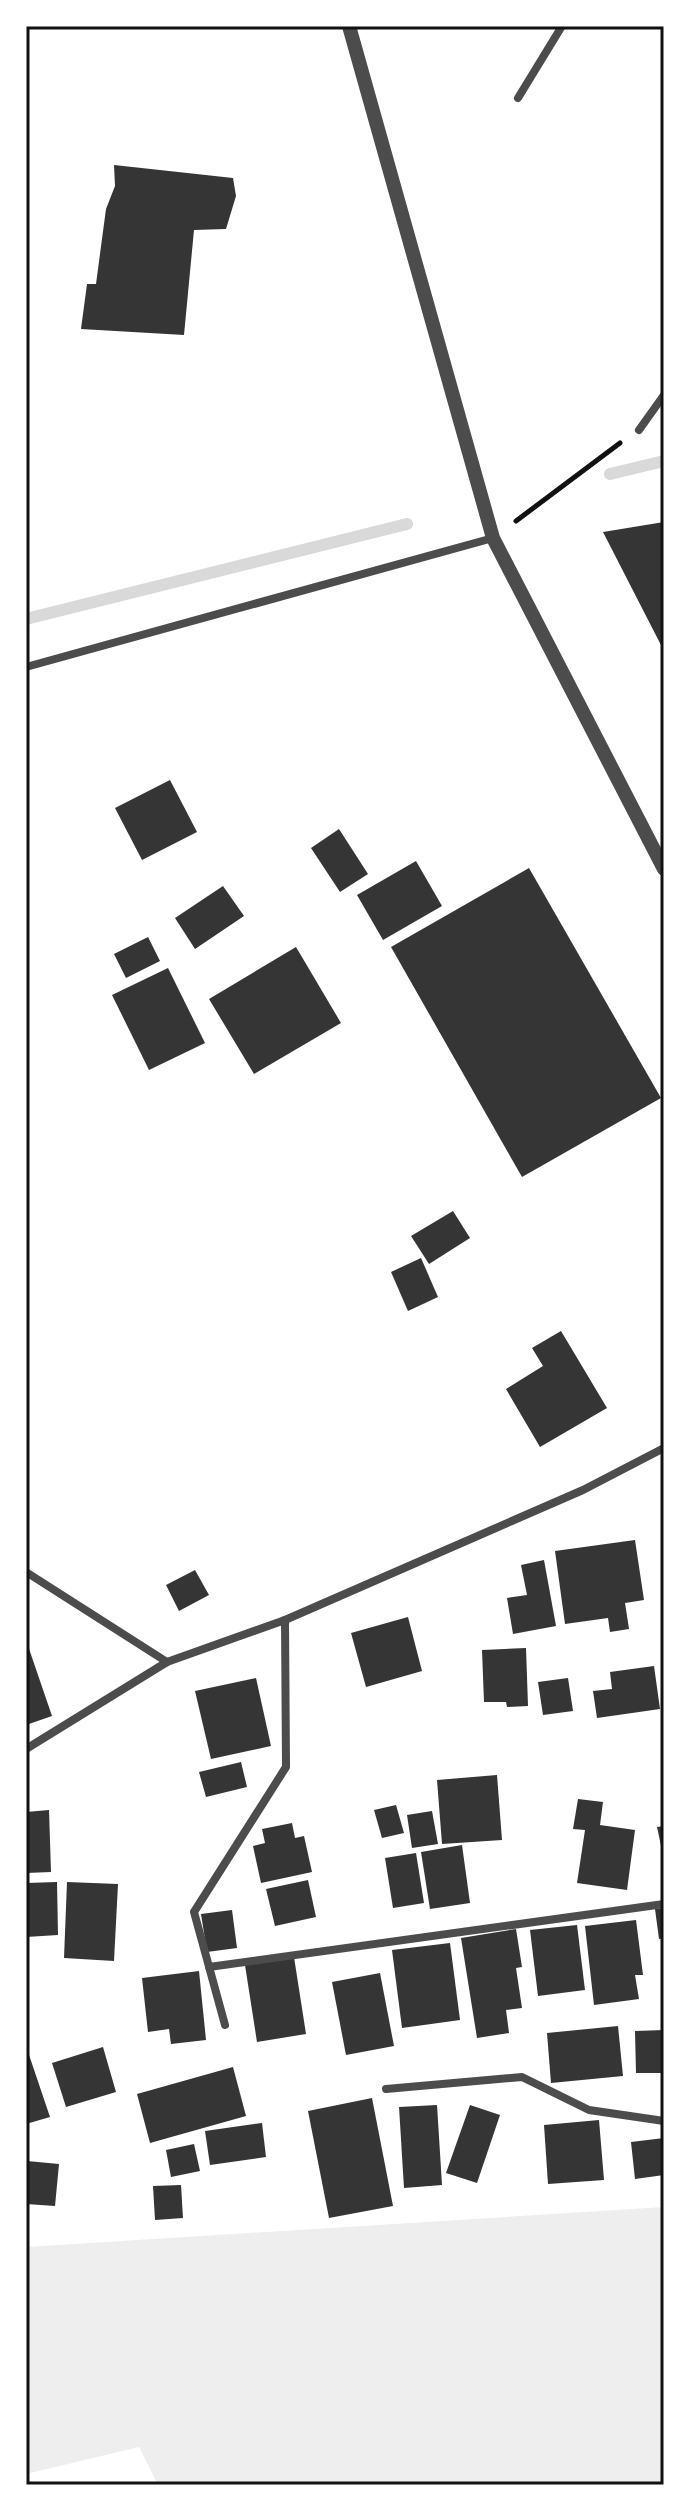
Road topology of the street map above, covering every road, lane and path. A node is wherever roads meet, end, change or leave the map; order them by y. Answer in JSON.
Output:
{"nodes":[{"id":1,"x":349,"y":26,"type":"edge"},
{"id":2,"x":562,"y":26,"type":"edge"},
{"id":3,"x":518,"y":98,"type":"dead end"},
{"id":4,"x":664,"y":395,"type":"edge"},
{"id":5,"x":639,"y":430,"type":"joint"},
{"id":6,"x":493,"y":538,"type":"junction"},
{"id":7,"x":26,"y":667,"type":"edge"},
{"id":8,"x":664,"y":869,"type":"edge"},
{"id":9,"x":664,"y":1448,"type":"edge"},
{"id":10,"x":26,"y":1572,"type":"edge"},
{"id":11,"x":285,"y":1620,"type":"junction"},
{"id":12,"x":167,"y":1662,"type":"junction"},
{"id":13,"x":26,"y":1749,"type":"edge"},
{"id":14,"x":664,"y":1904,"type":"edge"},
{"id":15,"x":209,"y":1967,"type":"junction"},
{"id":16,"x":225,"y":2025,"type":"dead end"},
{"id":17,"x":386,"y":2089,"type":"dead end"},
{"id":18,"x":664,"y":2121,"type":"edge"}],
"edges":[{"from":1,"to":6,"type":"street"},
{"from":2,"to":3,"type":"street"},
{"from":4,"to":5,"type":"street"},
{"from":5,"to":6,"type":"path"},
{"from":6,"to":7,"type":"street"},
{"from":6,"to":8,"type":"street"},
{"from":9,"to":11,"type":"street"},
{"from":10,"to":12,"type":"street"},
{"from":11,"to":12,"type":"street"},
{"from":11,"to":15,"type":"street"},
{"from":12,"to":13,"type":"street"},
{"from":14,"to":15,"type":"street"},
{"from":15,"to":16,"type":"street"},
{"from":17,"to":18,"type":"street"}]}
